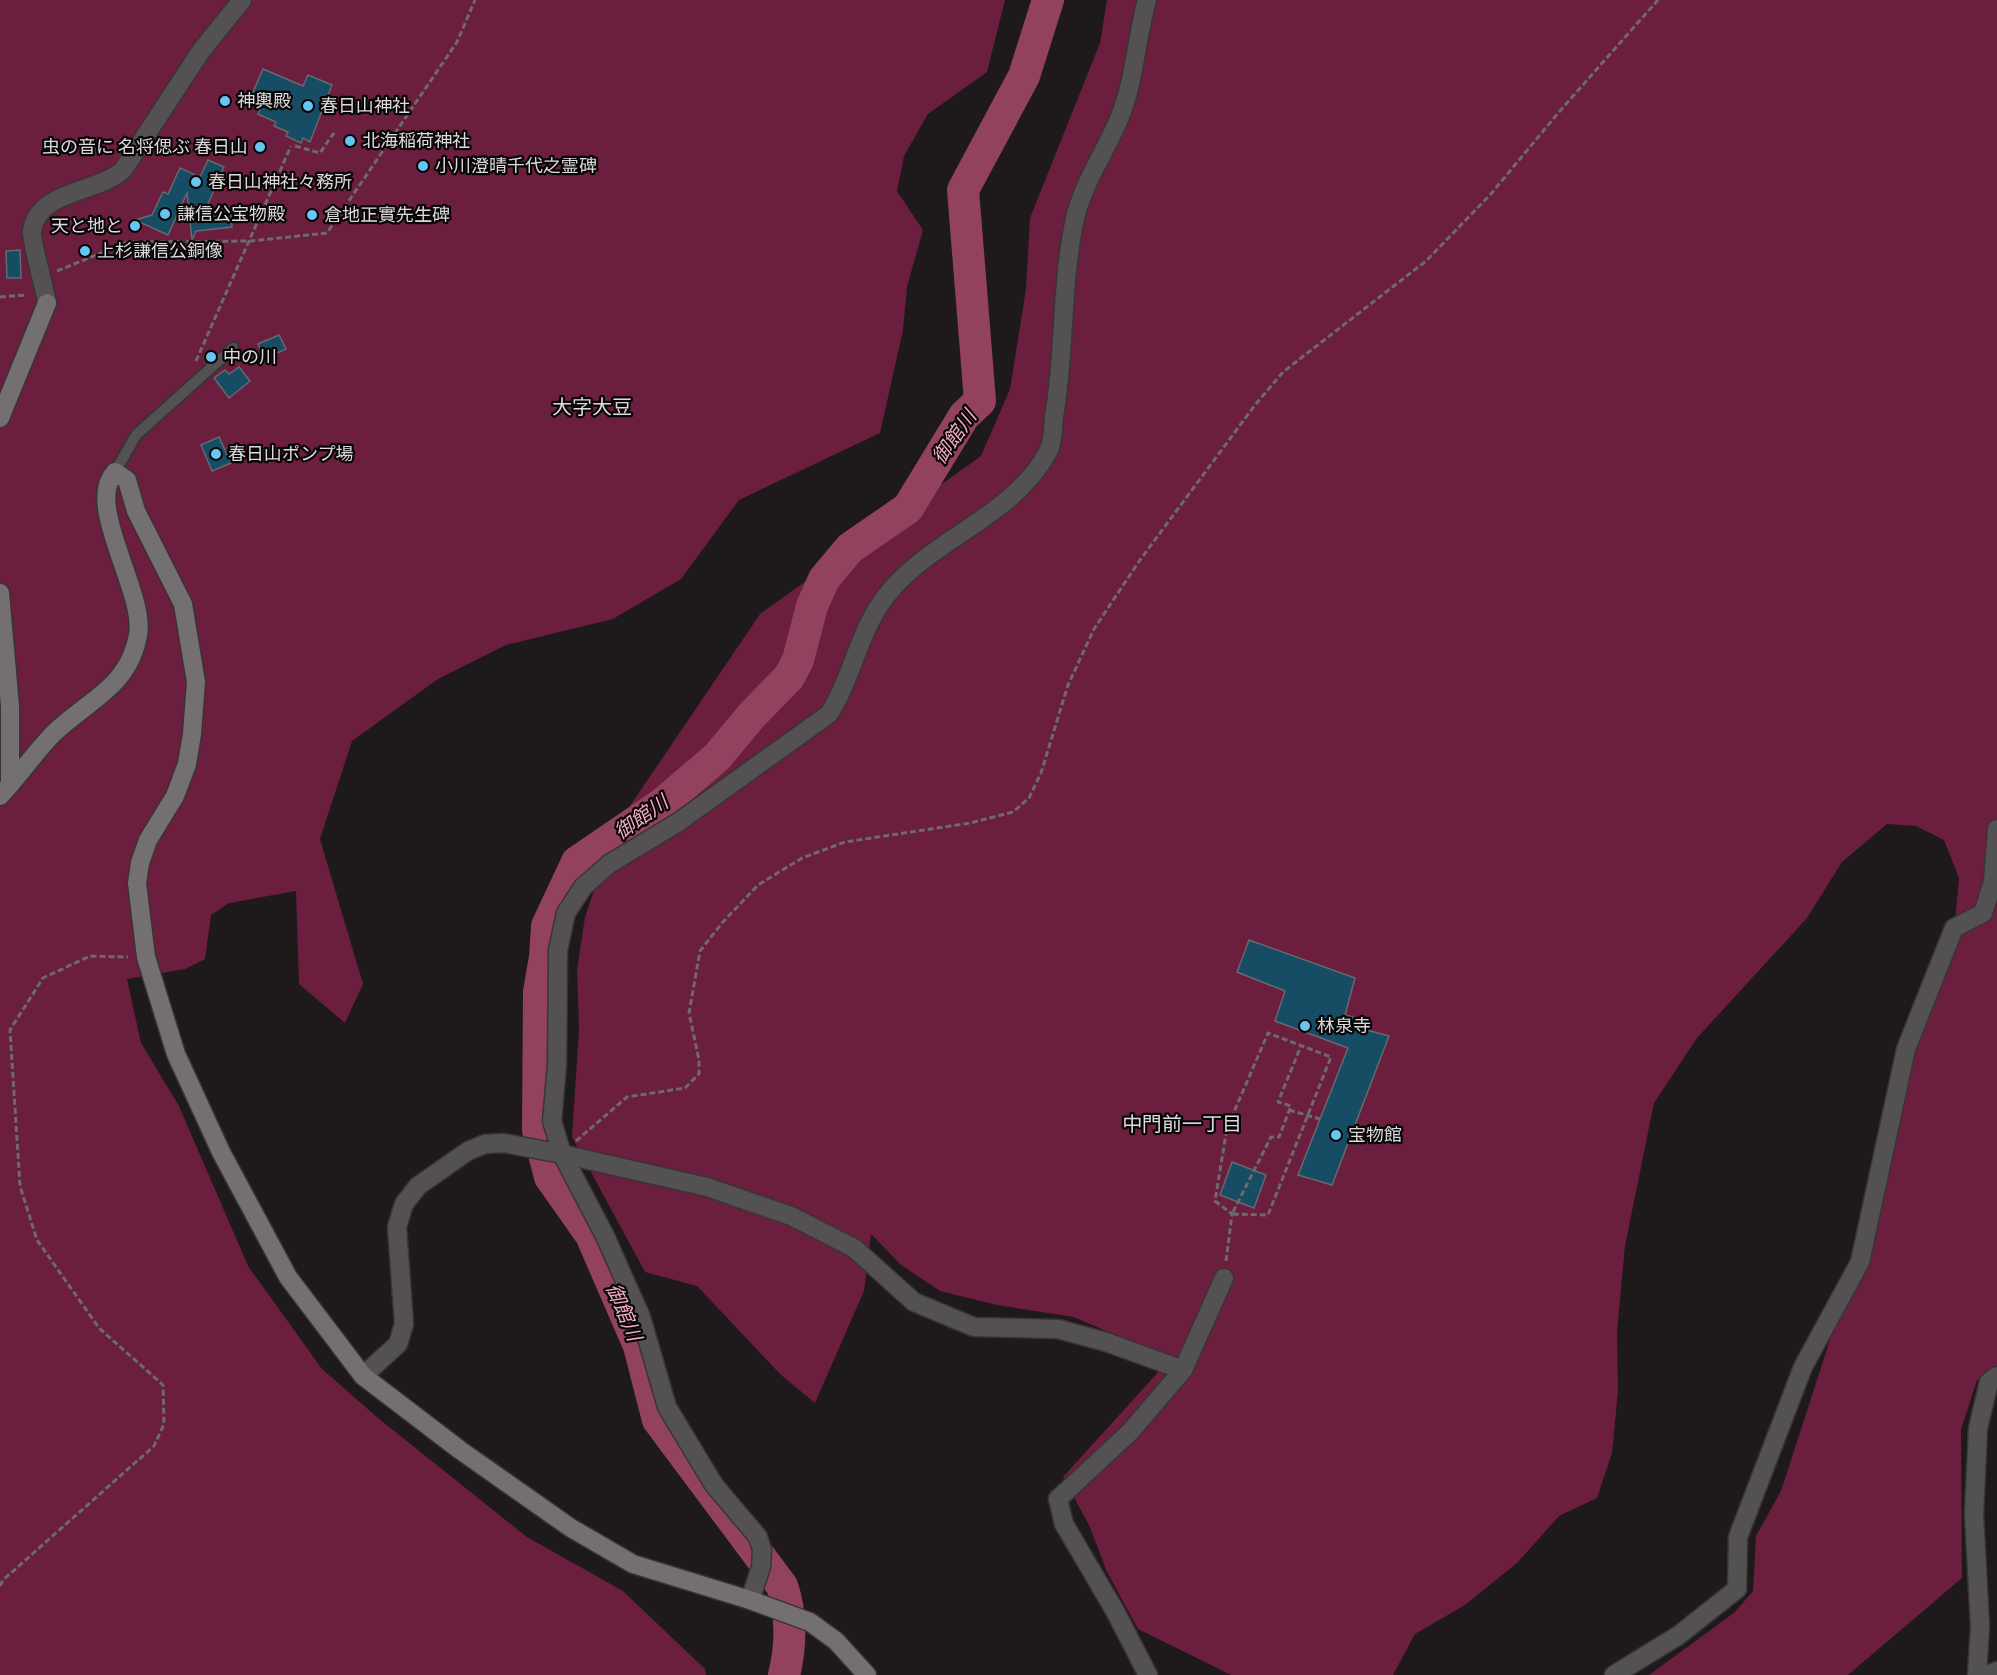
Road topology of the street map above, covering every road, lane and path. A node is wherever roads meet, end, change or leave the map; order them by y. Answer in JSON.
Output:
{"nodes":[{"id":1,"x":242,"y":0,"type":"edge"},
{"id":2,"x":475,"y":0,"type":"edge"},
{"id":3,"x":1147,"y":0,"type":"edge"},
{"id":4,"x":1658,"y":0,"type":"edge"},
{"id":5,"x":338,"y":135,"type":"dead end"},
{"id":6,"x":251,"y":242,"type":"junction"},
{"id":7,"x":43,"y":276,"type":"junction"},
{"id":8,"x":26,"y":295,"type":"dead end"},
{"id":9,"x":0,"y":297,"type":"edge"},
{"id":10,"x":47,"y":303,"type":"joint"},
{"id":11,"x":233,"y":348,"type":"dead end"},
{"id":12,"x":194,"y":366,"type":"dead end"},
{"id":13,"x":0,"y":418,"type":"edge"},
{"id":14,"x":115,"y":472,"type":"junction"},
{"id":15,"x":0,"y":593,"type":"edge"},
{"id":16,"x":5,"y":790,"type":"edge"},
{"id":17,"x":1997,"y":829,"type":"edge"},
{"id":18,"x":146,"y":957,"type":"junction"},
{"id":19,"x":1301,"y":1046,"type":"junction"},
{"id":20,"x":1289,"y":1110,"type":"junction"},
{"id":21,"x":1320,"y":1119,"type":"dead end"},
{"id":22,"x":562,"y":1154,"type":"junction"},
{"id":23,"x":1232,"y":1215,"type":"junction"},
{"id":24,"x":1224,"y":1278,"type":"joint"},
{"id":25,"x":1183,"y":1370,"type":"junction"},
{"id":26,"x":363,"y":1376,"type":"junction"},
{"id":27,"x":1997,"y":1376,"type":"edge"},
{"id":28,"x":0,"y":1586,"type":"edge"},
{"id":29,"x":750,"y":1600,"type":"junction"},
{"id":30,"x":1997,"y":1671,"type":"edge"},
{"id":31,"x":867,"y":1675,"type":"edge"},
{"id":32,"x":1148,"y":1675,"type":"edge"},
{"id":33,"x":1614,"y":1675,"type":"edge"},
{"id":34,"x":1977,"y":1675,"type":"edge"},
{"id":35,"x":1987,"y":1675,"type":"edge"}],
"edges":[{"from":1,"to":7,"type":"street"},
{"from":2,"to":6,"type":"path"},
{"from":3,"to":22,"type":"street"},
{"from":4,"to":22,"type":"path"},
{"from":5,"to":6,"type":"path"},
{"from":6,"to":7,"type":"path"},
{"from":6,"to":12,"type":"path"},
{"from":7,"to":10,"type":"street"},
{"from":8,"to":9,"type":"path"},
{"from":10,"to":13,"type":"main road"},
{"from":11,"to":14,"type":"lane"},
{"from":14,"to":16,"type":"main road"},
{"from":14,"to":18,"type":"main road"},
{"from":15,"to":16,"type":"main road"},
{"from":17,"to":33,"type":"street"},
{"from":18,"to":26,"type":"main road"},
{"from":18,"to":28,"type":"path"},
{"from":19,"to":20,"type":"path"},
{"from":19,"to":23,"type":"path"},
{"from":19,"to":23,"type":"path"},
{"from":20,"to":21,"type":"path"},
{"from":20,"to":23,"type":"path"},
{"from":22,"to":25,"type":"street"},
{"from":22,"to":26,"type":"street"},
{"from":22,"to":29,"type":"street"},
{"from":23,"to":24,"type":"path"},
{"from":24,"to":25,"type":"street"},
{"from":25,"to":32,"type":"street"},
{"from":26,"to":29,"type":"main road"},
{"from":27,"to":34,"type":"street"},
{"from":29,"to":31,"type":"main road"},
{"from":30,"to":35,"type":"street"}]}
